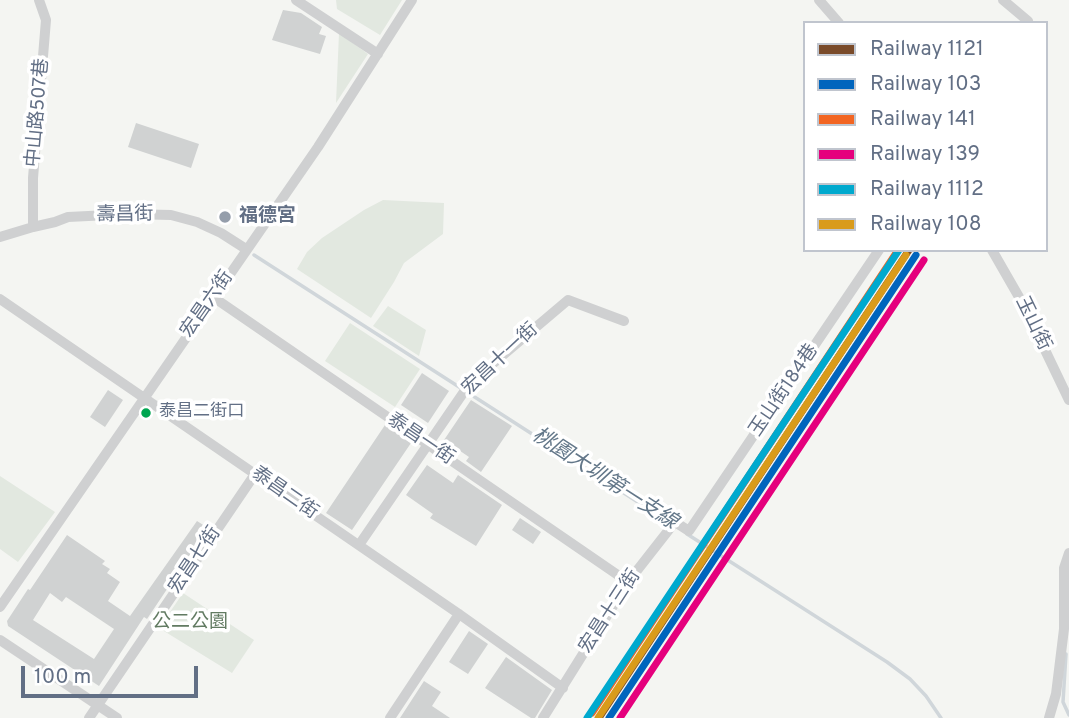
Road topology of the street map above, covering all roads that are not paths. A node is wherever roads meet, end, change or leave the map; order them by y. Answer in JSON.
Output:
{"nodes":[{"id":1,"x":39,"y":0,"type":"edge"},
{"id":2,"x":296,"y":0,"type":"edge"},
{"id":3,"x":412,"y":0,"type":"edge"},
{"id":4,"x":819,"y":0,"type":"edge"},
{"id":5,"x":1003,"y":0,"type":"edge"},
{"id":6,"x":837,"y":21,"type":"edge"},
{"id":7,"x":1028,"y":21,"type":"edge"},
{"id":8,"x":378,"y":54,"type":"junction"},
{"id":9,"x":33,"y":227,"type":"junction"},
{"id":10,"x":0,"y":237,"type":"edge"},
{"id":11,"x":245,"y":251,"type":"junction"},
{"id":12,"x":879,"y":252,"type":"edge"},
{"id":13,"x":993,"y":252,"type":"edge"},
{"id":14,"x":213,"y":297,"type":"junction"},
{"id":15,"x":1,"y":300,"type":"edge"},
{"id":16,"x":624,"y":321,"type":"dead end"},
{"id":17,"x":144,"y":397,"type":"junction"},
{"id":18,"x":1069,"y":400,"type":"edge"},
{"id":19,"x":428,"y":445,"type":"junction"},
{"id":20,"x":255,"y":474,"type":"junction"},
{"id":21,"x":689,"y":531,"type":"joint"},
{"id":22,"x":359,"y":545,"type":"junction"},
{"id":23,"x":1069,"y":553,"type":"edge"},
{"id":24,"x":628,"y":582,"type":"junction"},
{"id":25,"x":0,"y":607,"type":"edge"},
{"id":26,"x":459,"y":614,"type":"junction"},
{"id":27,"x":0,"y":640,"type":"edge"},
{"id":28,"x":563,"y":688,"type":"junction"},
{"id":29,"x":98,"y":705,"type":"junction"},
{"id":30,"x":89,"y":718,"type":"edge"},
{"id":31,"x":117,"y":718,"type":"edge"},
{"id":32,"x":390,"y":718,"type":"edge"},
{"id":33,"x":542,"y":718,"type":"edge"},
{"id":34,"x":1049,"y":718,"type":"edge"}],
"edges":[{"from":1,"to":9,"type":"street","name":"中山路507巷"},
{"from":2,"to":8,"type":"street"},
{"from":3,"to":8,"type":"street","name":"宏昌六街"},
{"from":4,"to":6,"type":"street"},
{"from":5,"to":7,"type":"street"},
{"from":8,"to":11,"type":"street","name":"宏昌六街"},
{"from":9,"to":10,"type":"street","name":"壽昌街"},
{"from":9,"to":11,"type":"street","name":"壽昌街"},
{"from":11,"to":14,"type":"street","name":"宏昌六街"},
{"from":12,"to":21,"type":"street","name":"玉山街184巷"},
{"from":13,"to":18,"type":"street","name":"玉山街"},
{"from":14,"to":17,"type":"street","name":"宏昌六街"},
{"from":14,"to":19,"type":"street","name":"泰昌一街"},
{"from":15,"to":17,"type":"street","name":"泰昌二街"},
{"from":16,"to":19,"type":"street","name":"宏昌十一街"},
{"from":17,"to":20,"type":"street","name":"泰昌二街"},
{"from":17,"to":25,"type":"street","name":"宏昌六街"},
{"from":19,"to":22,"type":"street","name":"宏昌十一街"},
{"from":19,"to":24,"type":"street","name":"泰昌一街"},
{"from":20,"to":22,"type":"street","name":"泰昌二街"},
{"from":20,"to":29,"type":"street","name":"宏昌七街"},
{"from":21,"to":24,"type":"street","name":"宏昌十三街"},
{"from":22,"to":26,"type":"street","name":"泰昌二街"},
{"from":23,"to":34,"type":"street"},
{"from":24,"to":28,"type":"street","name":"宏昌十三街"},
{"from":26,"to":28,"type":"street","name":"泰昌二街"},
{"from":26,"to":32,"type":"street"},
{"from":27,"to":29,"type":"street"},
{"from":28,"to":33,"type":"street","name":"宏昌十三街"},
{"from":29,"to":30,"type":"street","name":"宏昌七街"},
{"from":29,"to":31,"type":"street"}]}
